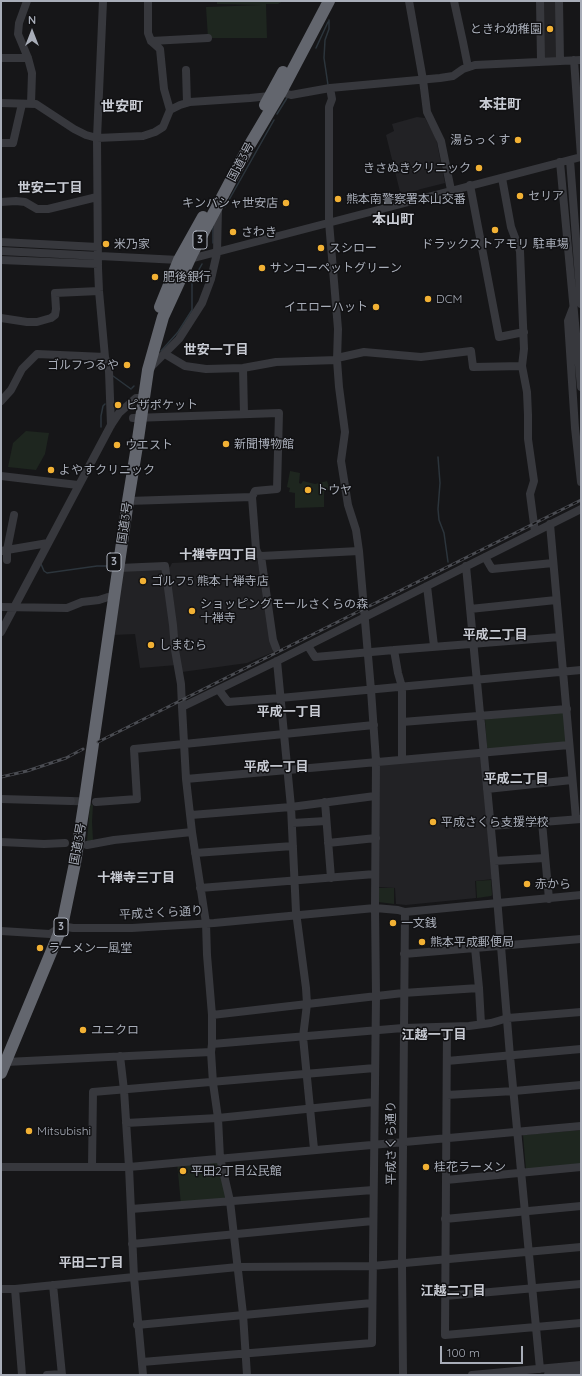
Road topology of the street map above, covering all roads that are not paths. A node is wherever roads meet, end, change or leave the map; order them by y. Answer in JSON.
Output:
{"nodes":[{"id":1,"x":27,"y":1,"type":"edge"},
{"id":2,"x":103,"y":1,"type":"edge"},
{"id":3,"x":148,"y":1,"type":"edge"},
{"id":4,"x":323,"y":1,"type":"edge"},
{"id":5,"x":329,"y":1,"type":"edge"},
{"id":6,"x":409,"y":1,"type":"edge"},
{"id":7,"x":454,"y":1,"type":"edge"},
{"id":8,"x":540,"y":1,"type":"edge"},
{"id":9,"x":559,"y":1,"type":"edge"},
{"id":10,"x":208,"y":38,"type":"dead end"},
{"id":11,"x":151,"y":41,"type":"junction"},
{"id":12,"x":1,"y":58,"type":"edge"},
{"id":13,"x":28,"y":58,"type":"junction"},
{"id":14,"x":560,"y":60,"type":"junction"},
{"id":15,"x":578,"y":60,"type":"edge"},
{"id":16,"x":541,"y":61,"type":"junction"},
{"id":17,"x":468,"y":67,"type":"junction"},
{"id":18,"x":186,"y":70,"type":"dead end"},
{"id":19,"x":423,"y":80,"type":"junction"},
{"id":20,"x":330,"y":88,"type":"junction"},
{"id":21,"x":276,"y":94,"type":"junction"},
{"id":22,"x":1,"y":103,"type":"edge"},
{"id":23,"x":187,"y":103,"type":"junction"},
{"id":24,"x":27,"y":104,"type":"junction"},
{"id":25,"x":170,"y":110,"type":"junction"},
{"id":26,"x":97,"y":138,"type":"junction"},
{"id":27,"x":1,"y":143,"type":"edge"},
{"id":28,"x":581,"y":157,"type":"edge"},
{"id":29,"x":570,"y":160,"type":"junction"},
{"id":30,"x":560,"y":162,"type":"junction"},
{"id":31,"x":502,"y":178,"type":"junction"},
{"id":32,"x":470,"y":185,"type":"junction"},
{"id":33,"x":451,"y":190,"type":"junction"},
{"id":34,"x":97,"y":197,"type":"junction"},
{"id":35,"x":1,"y":202,"type":"edge"},
{"id":36,"x":218,"y":205,"type":"junction"},
{"id":37,"x":329,"y":222,"type":"junction"},
{"id":38,"x":1,"y":242,"type":"edge"},
{"id":39,"x":98,"y":247,"type":"junction"},
{"id":40,"x":1,"y":251,"type":"edge"},
{"id":41,"x":217,"y":253,"type":"junction"},
{"id":42,"x":184,"y":259,"type":"junction"},
{"id":43,"x":1,"y":260,"type":"edge"},
{"id":44,"x":98,"y":260,"type":"junction"},
{"id":45,"x":576,"y":260,"type":"edge"},
{"id":46,"x":578,"y":276,"type":"junction"},
{"id":47,"x":581,"y":286,"type":"edge"},
{"id":48,"x":99,"y":291,"type":"junction"},
{"id":49,"x":577,"y":305,"type":"edge"},
{"id":50,"x":1,"y":318,"type":"edge"},
{"id":51,"x":524,"y":332,"type":"junction"},
{"id":52,"x":165,"y":354,"type":"junction"},
{"id":53,"x":105,"y":357,"type":"junction"},
{"id":54,"x":337,"y":359,"type":"junction"},
{"id":55,"x":522,"y":366,"type":"junction"},
{"id":56,"x":243,"y":368,"type":"junction"},
{"id":57,"x":148,"y":370,"type":"junction"},
{"id":58,"x":581,"y":388,"type":"edge"},
{"id":59,"x":140,"y":398,"type":"junction"},
{"id":60,"x":1,"y":401,"type":"edge"},
{"id":61,"x":244,"y":414,"type":"junction"},
{"id":62,"x":137,"y":418,"type":"junction"},
{"id":63,"x":111,"y":425,"type":"junction"},
{"id":64,"x":578,"y":428,"type":"edge"},
{"id":65,"x":1,"y":476,"type":"edge"},
{"id":66,"x":581,"y":482,"type":"edge"},
{"id":67,"x":78,"y":485,"type":"junction"},
{"id":68,"x":252,"y":497,"type":"junction"},
{"id":69,"x":128,"y":501,"type":"junction"},
{"id":70,"x":580,"y":510,"type":"edge"},
{"id":71,"x":14,"y":515,"type":"dead end"},
{"id":72,"x":550,"y":524,"type":"junction"},
{"id":73,"x":535,"y":532,"type":"junction"},
{"id":74,"x":48,"y":543,"type":"junction"},
{"id":75,"x":4,"y":551,"type":"edge"},
{"id":76,"x":359,"y":551,"type":"junction"},
{"id":77,"x":261,"y":556,"type":"junction"},
{"id":78,"x":485,"y":557,"type":"junction"},
{"id":79,"x":7,"y":560,"type":"dead end"},
{"id":80,"x":553,"y":563,"type":"junction"},
{"id":81,"x":466,"y":566,"type":"junction"},
{"id":82,"x":119,"y":568,"type":"junction"},
{"id":83,"x":427,"y":586,"type":"junction"},
{"id":84,"x":108,"y":597,"type":"junction"},
{"id":85,"x":556,"y":600,"type":"junction"},
{"id":86,"x":1,"y":607,"type":"edge"},
{"id":87,"x":14,"y":608,"type":"junction"},
{"id":88,"x":470,"y":609,"type":"junction"},
{"id":89,"x":365,"y":618,"type":"junction"},
{"id":90,"x":1,"y":632,"type":"edge"},
{"id":91,"x":560,"y":637,"type":"junction"},
{"id":92,"x":473,"y":644,"type":"junction"},
{"id":93,"x":308,"y":646,"type":"junction"},
{"id":94,"x":434,"y":646,"type":"junction"},
{"id":95,"x":276,"y":648,"type":"dead end"},
{"id":96,"x":394,"y":650,"type":"junction"},
{"id":97,"x":368,"y":652,"type":"junction"},
{"id":98,"x":277,"y":661,"type":"junction"},
{"id":99,"x":581,"y":670,"type":"edge"},
{"id":100,"x":563,"y":671,"type":"junction"},
{"id":101,"x":476,"y":680,"type":"junction"},
{"id":102,"x":402,"y":687,"type":"junction"},
{"id":103,"x":219,"y":690,"type":"junction"},
{"id":104,"x":371,"y":690,"type":"junction"},
{"id":105,"x":280,"y":698,"type":"junction"},
{"id":106,"x":182,"y":707,"type":"junction"},
{"id":107,"x":567,"y":710,"type":"junction"},
{"id":108,"x":480,"y":716,"type":"junction"},
{"id":109,"x":402,"y":722,"type":"junction"},
{"id":110,"x":93,"y":725,"type":"junction"},
{"id":111,"x":374,"y":725,"type":"junction"},
{"id":112,"x":283,"y":734,"type":"junction"},
{"id":113,"x":184,"y":744,"type":"junction"},
{"id":114,"x":569,"y":745,"type":"junction"},
{"id":115,"x":483,"y":752,"type":"junction"},
{"id":116,"x":402,"y":759,"type":"junction"},
{"id":117,"x":376,"y":761,"type":"junction"},
{"id":118,"x":287,"y":770,"type":"junction"},
{"id":119,"x":86,"y":771,"type":"junction"},
{"id":120,"x":186,"y":779,"type":"junction"},
{"id":121,"x":572,"y":780,"type":"junction"},
{"id":122,"x":487,"y":789,"type":"junction"},
{"id":123,"x":375,"y":796,"type":"junction"},
{"id":124,"x":1,"y":799,"type":"edge"},
{"id":125,"x":71,"y":801,"type":"tunnel mouth"},
{"id":126,"x":96,"y":802,"type":"tunnel mouth"},
{"id":127,"x":325,"y":802,"type":"junction"},
{"id":128,"x":291,"y":807,"type":"junction"},
{"id":129,"x":191,"y":815,"type":"junction"},
{"id":130,"x":579,"y":819,"type":"edge"},
{"id":131,"x":326,"y":821,"type":"junction"},
{"id":132,"x":542,"y":822,"type":"junction"},
{"id":133,"x":292,"y":823,"type":"junction"},
{"id":134,"x":491,"y":826,"type":"junction"},
{"id":135,"x":192,"y":832,"type":"junction"},
{"id":136,"x":376,"y":838,"type":"junction"},
{"id":137,"x":1,"y":842,"type":"edge"},
{"id":138,"x":65,"y":843,"type":"dead end"},
{"id":139,"x":328,"y":843,"type":"junction"},
{"id":140,"x":87,"y":845,"type":"dead end"},
{"id":141,"x":293,"y":846,"type":"junction"},
{"id":142,"x":195,"y":853,"type":"junction"},
{"id":143,"x":545,"y":858,"type":"junction"},
{"id":144,"x":494,"y":861,"type":"junction"},
{"id":145,"x":375,"y":874,"type":"junction"},
{"id":146,"x":331,"y":878,"type":"junction"},
{"id":147,"x":294,"y":881,"type":"junction"},
{"id":148,"x":200,"y":888,"type":"junction"},
{"id":149,"x":581,"y":895,"type":"edge"},
{"id":150,"x":549,"y":899,"type":"junction"},
{"id":151,"x":498,"y":903,"type":"junction"},
{"id":152,"x":375,"y":908,"type":"junction"},
{"id":153,"x":405,"y":912,"type":"junction"},
{"id":154,"x":296,"y":916,"type":"junction"},
{"id":155,"x":206,"y":923,"type":"junction"},
{"id":156,"x":62,"y":926,"type":"junction"},
{"id":157,"x":1,"y":931,"type":"edge"},
{"id":158,"x":50,"y":934,"type":"junction"},
{"id":159,"x":581,"y":939,"type":"edge"},
{"id":160,"x":502,"y":946,"type":"junction"},
{"id":161,"x":475,"y":948,"type":"junction"},
{"id":162,"x":404,"y":954,"type":"junction"},
{"id":163,"x":479,"y":988,"type":"junction"},
{"id":164,"x":403,"y":993,"type":"junction"},
{"id":165,"x":376,"y":996,"type":"junction"},
{"id":166,"x":307,"y":1004,"type":"junction"},
{"id":167,"x":581,"y":1012,"type":"edge"},
{"id":168,"x":212,"y":1015,"type":"junction"},
{"id":169,"x":508,"y":1018,"type":"junction"},
{"id":170,"x":481,"y":1024,"type":"junction"},
{"id":171,"x":447,"y":1027,"type":"junction"},
{"id":172,"x":404,"y":1028,"type":"junction"},
{"id":173,"x":375,"y":1031,"type":"junction"},
{"id":174,"x":303,"y":1037,"type":"junction"},
{"id":175,"x":212,"y":1048,"type":"junction"},
{"id":176,"x":581,"y":1049,"type":"edge"},
{"id":177,"x":120,"y":1056,"type":"junction"},
{"id":178,"x":510,"y":1056,"type":"junction"},
{"id":179,"x":4,"y":1061,"type":"edge"},
{"id":180,"x":447,"y":1062,"type":"junction"},
{"id":181,"x":375,"y":1068,"type":"junction"},
{"id":182,"x":1,"y":1073,"type":"edge"},
{"id":183,"x":307,"y":1074,"type":"junction"},
{"id":184,"x":213,"y":1083,"type":"junction"},
{"id":185,"x":581,"y":1085,"type":"edge"},
{"id":186,"x":124,"y":1090,"type":"junction"},
{"id":187,"x":514,"y":1091,"type":"junction"},
{"id":188,"x":447,"y":1095,"type":"junction"},
{"id":189,"x":374,"y":1102,"type":"junction"},
{"id":190,"x":311,"y":1109,"type":"junction"},
{"id":191,"x":218,"y":1118,"type":"junction"},
{"id":192,"x":126,"y":1123,"type":"junction"},
{"id":193,"x":581,"y":1126,"type":"edge"},
{"id":194,"x":518,"y":1132,"type":"junction"},
{"id":195,"x":447,"y":1138,"type":"junction"},
{"id":196,"x":403,"y":1142,"type":"junction"},
{"id":197,"x":373,"y":1144,"type":"junction"},
{"id":198,"x":314,"y":1150,"type":"junction"},
{"id":199,"x":220,"y":1158,"type":"junction"},
{"id":200,"x":1,"y":1167,"type":"edge"},
{"id":201,"x":92,"y":1167,"type":"junction"},
{"id":202,"x":129,"y":1167,"type":"junction"},
{"id":203,"x":581,"y":1167,"type":"edge"},
{"id":204,"x":522,"y":1173,"type":"junction"},
{"id":205,"x":446,"y":1180,"type":"junction"},
{"id":206,"x":373,"y":1190,"type":"junction"},
{"id":207,"x":230,"y":1201,"type":"junction"},
{"id":208,"x":581,"y":1206,"type":"edge"},
{"id":209,"x":132,"y":1209,"type":"junction"},
{"id":210,"x":525,"y":1211,"type":"junction"},
{"id":211,"x":445,"y":1219,"type":"junction"},
{"id":212,"x":373,"y":1221,"type":"junction"},
{"id":213,"x":233,"y":1235,"type":"junction"},
{"id":214,"x":132,"y":1244,"type":"junction"},
{"id":215,"x":581,"y":1247,"type":"edge"},
{"id":216,"x":529,"y":1250,"type":"junction"},
{"id":217,"x":445,"y":1258,"type":"junction"},
{"id":218,"x":402,"y":1263,"type":"junction"},
{"id":219,"x":372,"y":1266,"type":"junction"},
{"id":220,"x":238,"y":1267,"type":"junction"},
{"id":221,"x":134,"y":1277,"type":"junction"},
{"id":222,"x":581,"y":1284,"type":"edge"},
{"id":223,"x":53,"y":1285,"type":"junction"},
{"id":224,"x":532,"y":1288,"type":"junction"},
{"id":225,"x":1,"y":1289,"type":"edge"},
{"id":226,"x":15,"y":1289,"type":"junction"},
{"id":227,"x":445,"y":1296,"type":"junction"},
{"id":228,"x":372,"y":1303,"type":"junction"},
{"id":229,"x":243,"y":1314,"type":"junction"},
{"id":230,"x":581,"y":1323,"type":"edge"},
{"id":231,"x":138,"y":1324,"type":"junction"},
{"id":232,"x":536,"y":1326,"type":"junction"},
{"id":233,"x":245,"y":1354,"type":"junction"},
{"id":234,"x":142,"y":1362,"type":"junction"},
{"id":235,"x":581,"y":1365,"type":"edge"},
{"id":236,"x":540,"y":1369,"type":"junction"},
{"id":237,"x":581,"y":1372,"type":"edge"},
{"id":238,"x":62,"y":1374,"type":"edge"},
{"id":239,"x":22,"y":1375,"type":"edge"},
{"id":240,"x":47,"y":1375,"type":"edge"},
{"id":241,"x":143,"y":1375,"type":"edge"},
{"id":242,"x":247,"y":1375,"type":"edge"},
{"id":243,"x":402,"y":1375,"type":"edge"},
{"id":244,"x":472,"y":1375,"type":"edge"},
{"id":245,"x":548,"y":1375,"type":"edge"}],
"edges":[{"from":1,"to":13,"type":"street"},
{"from":2,"to":26,"type":"street"},
{"from":3,"to":11,"type":"street"},
{"from":4,"to":21,"type":"highway","name":"国道3号","number":"3"},
{"from":5,"to":21,"type":"highway","name":"国道3号","number":"3"},
{"from":6,"to":19,"type":"street"},
{"from":7,"to":17,"type":"street"},
{"from":8,"to":16,"type":"street"},
{"from":9,"to":14,"type":"street"},
{"from":10,"to":11,"type":"street"},
{"from":11,"to":25,"type":"street"},
{"from":12,"to":13,"type":"street"},
{"from":13,"to":24,"type":"street"},
{"from":14,"to":15,"type":"street"},
{"from":14,"to":16,"type":"street"},
{"from":15,"to":28,"type":"street"},
{"from":16,"to":17,"type":"street"},
{"from":17,"to":19,"type":"street"},
{"from":18,"to":23,"type":"street"},
{"from":19,"to":20,"type":"street"},
{"from":19,"to":33,"type":"street"},
{"from":20,"to":21,"type":"street"},
{"from":20,"to":37,"type":"street"},
{"from":21,"to":23,"type":"street"},
{"from":21,"to":36,"type":"highway","name":"国道3号","number":"3"},
{"from":21,"to":42,"type":"highway","name":"国道3号","number":"3"},
{"from":22,"to":24,"type":"street"},
{"from":23,"to":25,"type":"street"},
{"from":24,"to":26,"type":"street"},
{"from":24,"to":27,"type":"street"},
{"from":25,"to":26,"type":"street"},
{"from":26,"to":34,"type":"street"},
{"from":28,"to":29,"type":"street"},
{"from":29,"to":30,"type":"street"},
{"from":29,"to":45,"type":"street"},
{"from":30,"to":31,"type":"street"},
{"from":30,"to":45,"type":"street"},
{"from":31,"to":32,"type":"street"},
{"from":31,"to":51,"type":"street"},
{"from":32,"to":33,"type":"street"},
{"from":32,"to":51,"type":"street"},
{"from":33,"to":37,"type":"street"},
{"from":34,"to":35,"type":"street"},
{"from":34,"to":39,"type":"street"},
{"from":36,"to":41,"type":"street"},
{"from":36,"to":42,"type":"highway","name":"国道3号","number":"3"},
{"from":37,"to":41,"type":"street"},
{"from":37,"to":54,"type":"street"},
{"from":38,"to":39,"type":"street"},
{"from":39,"to":44,"type":"street"},
{"from":40,"to":44,"type":"street"},
{"from":41,"to":42,"type":"street"},
{"from":41,"to":52,"type":"street"},
{"from":42,"to":44,"type":"street"},
{"from":42,"to":57,"type":"highway","name":"国道3号","number":"3"},
{"from":42,"to":59,"type":"highway","name":"国道3号","number":"3"},
{"from":43,"to":44,"type":"street"},
{"from":44,"to":48,"type":"street"},
{"from":45,"to":46,"type":"street"},
{"from":45,"to":49,"type":"street"},
{"from":46,"to":47,"type":"street"},
{"from":46,"to":49,"type":"street"},
{"from":48,"to":50,"type":"street"},
{"from":48,"to":53,"type":"street"},
{"from":49,"to":58,"type":"street"},
{"from":49,"to":64,"type":"street"},
{"from":51,"to":55,"type":"street"},
{"from":52,"to":56,"type":"street"},
{"from":52,"to":57,"type":"street"},
{"from":53,"to":60,"type":"street"},
{"from":53,"to":63,"type":"street"},
{"from":54,"to":55,"type":"street"},
{"from":54,"to":56,"type":"street"},
{"from":54,"to":76,"type":"street"},
{"from":55,"to":73,"type":"street"},
{"from":56,"to":61,"type":"street"},
{"from":57,"to":59,"type":"highway","name":"国道3号","number":"3"},
{"from":59,"to":62,"type":"highway","name":"国道3号","number":"3"},
{"from":59,"to":63,"type":"street"},
{"from":61,"to":62,"type":"street"},
{"from":61,"to":68,"type":"street"},
{"from":62,"to":69,"type":"highway","name":"国道3号","number":"3"},
{"from":62,"to":84,"type":"highway","name":"国道3号","number":"3"},
{"from":63,"to":67,"type":"street"},
{"from":64,"to":66,"type":"street"},
{"from":65,"to":67,"type":"street"},
{"from":67,"to":74,"type":"street"},
{"from":68,"to":69,"type":"street"},
{"from":68,"to":77,"type":"street"},
{"from":69,"to":82,"type":"highway","name":"国道3号","number":"3"},
{"from":70,"to":72,"type":"street"},
{"from":71,"to":75,"type":"street"},
{"from":72,"to":73,"type":"street"},
{"from":72,"to":80,"type":"street"},
{"from":73,"to":78,"type":"street"},
{"from":74,"to":75,"type":"street"},
{"from":74,"to":87,"type":"street"},
{"from":75,"to":79,"type":"street"},
{"from":76,"to":77,"type":"street"},
{"from":76,"to":89,"type":"street"},
{"from":77,"to":95,"type":"street"},
{"from":78,"to":80,"type":"street"},
{"from":78,"to":81,"type":"street"},
{"from":80,"to":85,"type":"street"},
{"from":81,"to":83,"type":"street"},
{"from":81,"to":88,"type":"street"},
{"from":82,"to":106,"type":"street"},
{"from":82,"to":110,"type":"highway","name":"国道3号","number":"3"},
{"from":83,"to":89,"type":"street"},
{"from":83,"to":94,"type":"street"},
{"from":84,"to":87,"type":"street"},
{"from":84,"to":110,"type":"highway","name":"国道3号","number":"3"},
{"from":85,"to":88,"type":"street"},
{"from":85,"to":91,"type":"street"},
{"from":86,"to":87,"type":"street"},
{"from":87,"to":90,"type":"street"},
{"from":88,"to":92,"type":"street"},
{"from":89,"to":93,"type":"street"},
{"from":89,"to":97,"type":"street"},
{"from":91,"to":92,"type":"street"},
{"from":91,"to":100,"type":"street"},
{"from":92,"to":94,"type":"street"},
{"from":92,"to":101,"type":"street"},
{"from":93,"to":97,"type":"street"},
{"from":93,"to":98,"type":"street"},
{"from":94,"to":96,"type":"street"},
{"from":96,"to":97,"type":"street"},
{"from":96,"to":102,"type":"street"},
{"from":97,"to":104,"type":"street"},
{"from":98,"to":103,"type":"street"},
{"from":98,"to":105,"type":"street"},
{"from":99,"to":100,"type":"street"},
{"from":100,"to":101,"type":"street"},
{"from":100,"to":107,"type":"street"},
{"from":101,"to":102,"type":"street"},
{"from":101,"to":108,"type":"street"},
{"from":102,"to":104,"type":"street"},
{"from":102,"to":109,"type":"street"},
{"from":103,"to":105,"type":"street"},
{"from":103,"to":106,"type":"street"},
{"from":104,"to":105,"type":"street"},
{"from":104,"to":111,"type":"street"},
{"from":105,"to":112,"type":"street"},
{"from":106,"to":113,"type":"street"},
{"from":107,"to":108,"type":"street"},
{"from":107,"to":114,"type":"street"},
{"from":108,"to":109,"type":"street"},
{"from":108,"to":115,"type":"street"},
{"from":109,"to":116,"type":"street"},
{"from":110,"to":119,"type":"highway","name":"国道3号","number":"3"},
{"from":111,"to":112,"type":"street"},
{"from":111,"to":117,"type":"street"},
{"from":112,"to":113,"type":"street"},
{"from":112,"to":118,"type":"street"},
{"from":113,"to":120,"type":"street"},
{"from":113,"to":126,"type":"street"},
{"from":114,"to":115,"type":"street"},
{"from":114,"to":121,"type":"street"},
{"from":115,"to":116,"type":"street"},
{"from":115,"to":122,"type":"street"},
{"from":116,"to":117,"type":"street"},
{"from":117,"to":118,"type":"street"},
{"from":117,"to":123,"type":"street"},
{"from":118,"to":120,"type":"street"},
{"from":118,"to":128,"type":"street"},
{"from":119,"to":156,"type":"highway","name":"国道3号","number":"3"},
{"from":119,"to":158,"type":"highway","name":"国道3号","number":"3"},
{"from":120,"to":129,"type":"street"},
{"from":121,"to":122,"type":"street"},
{"from":121,"to":130,"type":"street"},
{"from":122,"to":134,"type":"street"},
{"from":123,"to":127,"type":"street"},
{"from":123,"to":136,"type":"street"},
{"from":124,"to":125,"type":"street"},
{"from":127,"to":128,"type":"street"},
{"from":127,"to":131,"type":"street"},
{"from":128,"to":129,"type":"street"},
{"from":128,"to":133,"type":"street"},
{"from":129,"to":135,"type":"street"},
{"from":130,"to":132,"type":"street"},
{"from":131,"to":133,"type":"street"},
{"from":131,"to":139,"type":"street"},
{"from":132,"to":134,"type":"street"},
{"from":132,"to":143,"type":"street"},
{"from":133,"to":141,"type":"street"},
{"from":134,"to":144,"type":"street"},
{"from":135,"to":140,"type":"street"},
{"from":135,"to":142,"type":"street"},
{"from":136,"to":139,"type":"street"},
{"from":136,"to":145,"type":"street"},
{"from":137,"to":138,"type":"street"},
{"from":139,"to":146,"type":"street"},
{"from":141,"to":142,"type":"street"},
{"from":141,"to":147,"type":"street"},
{"from":142,"to":148,"type":"street"},
{"from":143,"to":144,"type":"street"},
{"from":143,"to":150,"type":"street"},
{"from":144,"to":151,"type":"street"},
{"from":145,"to":146,"type":"street"},
{"from":145,"to":152,"type":"street"},
{"from":146,"to":147,"type":"street"},
{"from":147,"to":148,"type":"street"},
{"from":147,"to":154,"type":"street"},
{"from":148,"to":155,"type":"street"},
{"from":149,"to":150,"type":"street","name":"平成さくら通り"},
{"from":150,"to":151,"type":"street","name":"平成さくら通り"},
{"from":151,"to":153,"type":"street","name":"平成さくら通り"},
{"from":151,"to":160,"type":"street"},
{"from":152,"to":153,"type":"street","name":"平成さくら通り"},
{"from":152,"to":154,"type":"street","name":"平成さくら通り"},
{"from":152,"to":165,"type":"street"},
{"from":153,"to":162,"type":"street","name":"平成さくら通り"},
{"from":154,"to":155,"type":"street","name":"平成さくら通り"},
{"from":154,"to":166,"type":"street"},
{"from":155,"to":156,"type":"street","name":"平成さくら通り"},
{"from":155,"to":168,"type":"street"},
{"from":156,"to":158,"type":"street"},
{"from":156,"to":179,"type":"highway","name":"国道3号","number":"3"},
{"from":157,"to":158,"type":"street"},
{"from":158,"to":179,"type":"highway","name":"国道3号","number":"3"},
{"from":159,"to":160,"type":"street"},
{"from":160,"to":161,"type":"street"},
{"from":160,"to":169,"type":"street"},
{"from":161,"to":162,"type":"street"},
{"from":161,"to":163,"type":"street"},
{"from":162,"to":164,"type":"street","name":"平成さくら通り"},
{"from":163,"to":164,"type":"street"},
{"from":163,"to":170,"type":"street"},
{"from":164,"to":165,"type":"street"},
{"from":164,"to":172,"type":"street","name":"平成さくら通り"},
{"from":165,"to":166,"type":"street"},
{"from":165,"to":173,"type":"street"},
{"from":166,"to":168,"type":"street"},
{"from":166,"to":174,"type":"street"},
{"from":167,"to":169,"type":"street"},
{"from":168,"to":175,"type":"street"},
{"from":169,"to":170,"type":"street"},
{"from":169,"to":178,"type":"street"},
{"from":170,"to":171,"type":"street"},
{"from":171,"to":172,"type":"street"},
{"from":171,"to":180,"type":"street"},
{"from":172,"to":173,"type":"street"},
{"from":172,"to":196,"type":"street","name":"平成さくら通り"},
{"from":173,"to":174,"type":"street"},
{"from":173,"to":181,"type":"street"},
{"from":174,"to":175,"type":"street"},
{"from":174,"to":183,"type":"street"},
{"from":175,"to":177,"type":"street"},
{"from":175,"to":184,"type":"street"},
{"from":176,"to":178,"type":"street"},
{"from":177,"to":179,"type":"street"},
{"from":177,"to":186,"type":"street"},
{"from":178,"to":180,"type":"street"},
{"from":178,"to":187,"type":"street"},
{"from":179,"to":182,"type":"highway","name":"国道3号","number":"3"},
{"from":180,"to":188,"type":"street"},
{"from":181,"to":183,"type":"street"},
{"from":181,"to":189,"type":"street"},
{"from":183,"to":184,"type":"street"},
{"from":183,"to":190,"type":"street"},
{"from":184,"to":186,"type":"street"},
{"from":184,"to":191,"type":"street"},
{"from":185,"to":187,"type":"street"},
{"from":186,"to":192,"type":"street"},
{"from":186,"to":201,"type":"street"},
{"from":187,"to":188,"type":"street"},
{"from":187,"to":194,"type":"street"},
{"from":188,"to":195,"type":"street"},
{"from":189,"to":190,"type":"street"},
{"from":189,"to":197,"type":"street"},
{"from":190,"to":191,"type":"street"},
{"from":190,"to":198,"type":"street"},
{"from":191,"to":192,"type":"street"},
{"from":191,"to":199,"type":"street"},
{"from":192,"to":202,"type":"street"},
{"from":193,"to":194,"type":"street"},
{"from":194,"to":195,"type":"street"},
{"from":194,"to":204,"type":"street"},
{"from":195,"to":196,"type":"street"},
{"from":195,"to":205,"type":"street"},
{"from":196,"to":197,"type":"street"},
{"from":196,"to":218,"type":"street","name":"平成さくら通り"},
{"from":197,"to":198,"type":"street"},
{"from":197,"to":206,"type":"street"},
{"from":198,"to":199,"type":"street"},
{"from":199,"to":202,"type":"street"},
{"from":199,"to":207,"type":"street"},
{"from":200,"to":201,"type":"street"},
{"from":201,"to":202,"type":"street"},
{"from":202,"to":209,"type":"street"},
{"from":203,"to":204,"type":"street"},
{"from":204,"to":205,"type":"street"},
{"from":204,"to":210,"type":"street"},
{"from":205,"to":211,"type":"street"},
{"from":206,"to":207,"type":"street"},
{"from":206,"to":212,"type":"street"},
{"from":207,"to":209,"type":"street"},
{"from":207,"to":213,"type":"street"},
{"from":208,"to":210,"type":"street"},
{"from":209,"to":214,"type":"street"},
{"from":210,"to":211,"type":"street"},
{"from":210,"to":216,"type":"street"},
{"from":211,"to":217,"type":"street"},
{"from":212,"to":213,"type":"street"},
{"from":212,"to":219,"type":"street"},
{"from":213,"to":214,"type":"street"},
{"from":213,"to":220,"type":"street"},
{"from":214,"to":221,"type":"street"},
{"from":215,"to":216,"type":"street"},
{"from":216,"to":217,"type":"street"},
{"from":216,"to":224,"type":"street"},
{"from":217,"to":218,"type":"street"},
{"from":217,"to":227,"type":"street"},
{"from":218,"to":219,"type":"street"},
{"from":218,"to":243,"type":"street","name":"平成さくら通り"},
{"from":219,"to":220,"type":"street"},
{"from":219,"to":228,"type":"street"},
{"from":220,"to":221,"type":"street"},
{"from":220,"to":229,"type":"street"},
{"from":221,"to":223,"type":"street"},
{"from":221,"to":231,"type":"street"},
{"from":222,"to":224,"type":"street"},
{"from":223,"to":226,"type":"street"},
{"from":223,"to":238,"type":"street"},
{"from":224,"to":227,"type":"street"},
{"from":224,"to":232,"type":"street"},
{"from":225,"to":226,"type":"street"},
{"from":226,"to":239,"type":"street"},
{"from":227,"to":232,"type":"street"},
{"from":228,"to":229,"type":"street"},
{"from":228,"to":233,"type":"street"},
{"from":229,"to":231,"type":"street"},
{"from":229,"to":233,"type":"street"},
{"from":230,"to":232,"type":"street"},
{"from":231,"to":234,"type":"street"},
{"from":232,"to":236,"type":"street"},
{"from":233,"to":234,"type":"street"},
{"from":233,"to":242,"type":"street"},
{"from":234,"to":241,"type":"street"},
{"from":235,"to":236,"type":"street"},
{"from":236,"to":244,"type":"street"},
{"from":237,"to":245,"type":"street"},
{"from":238,"to":240,"type":"street"}]}
